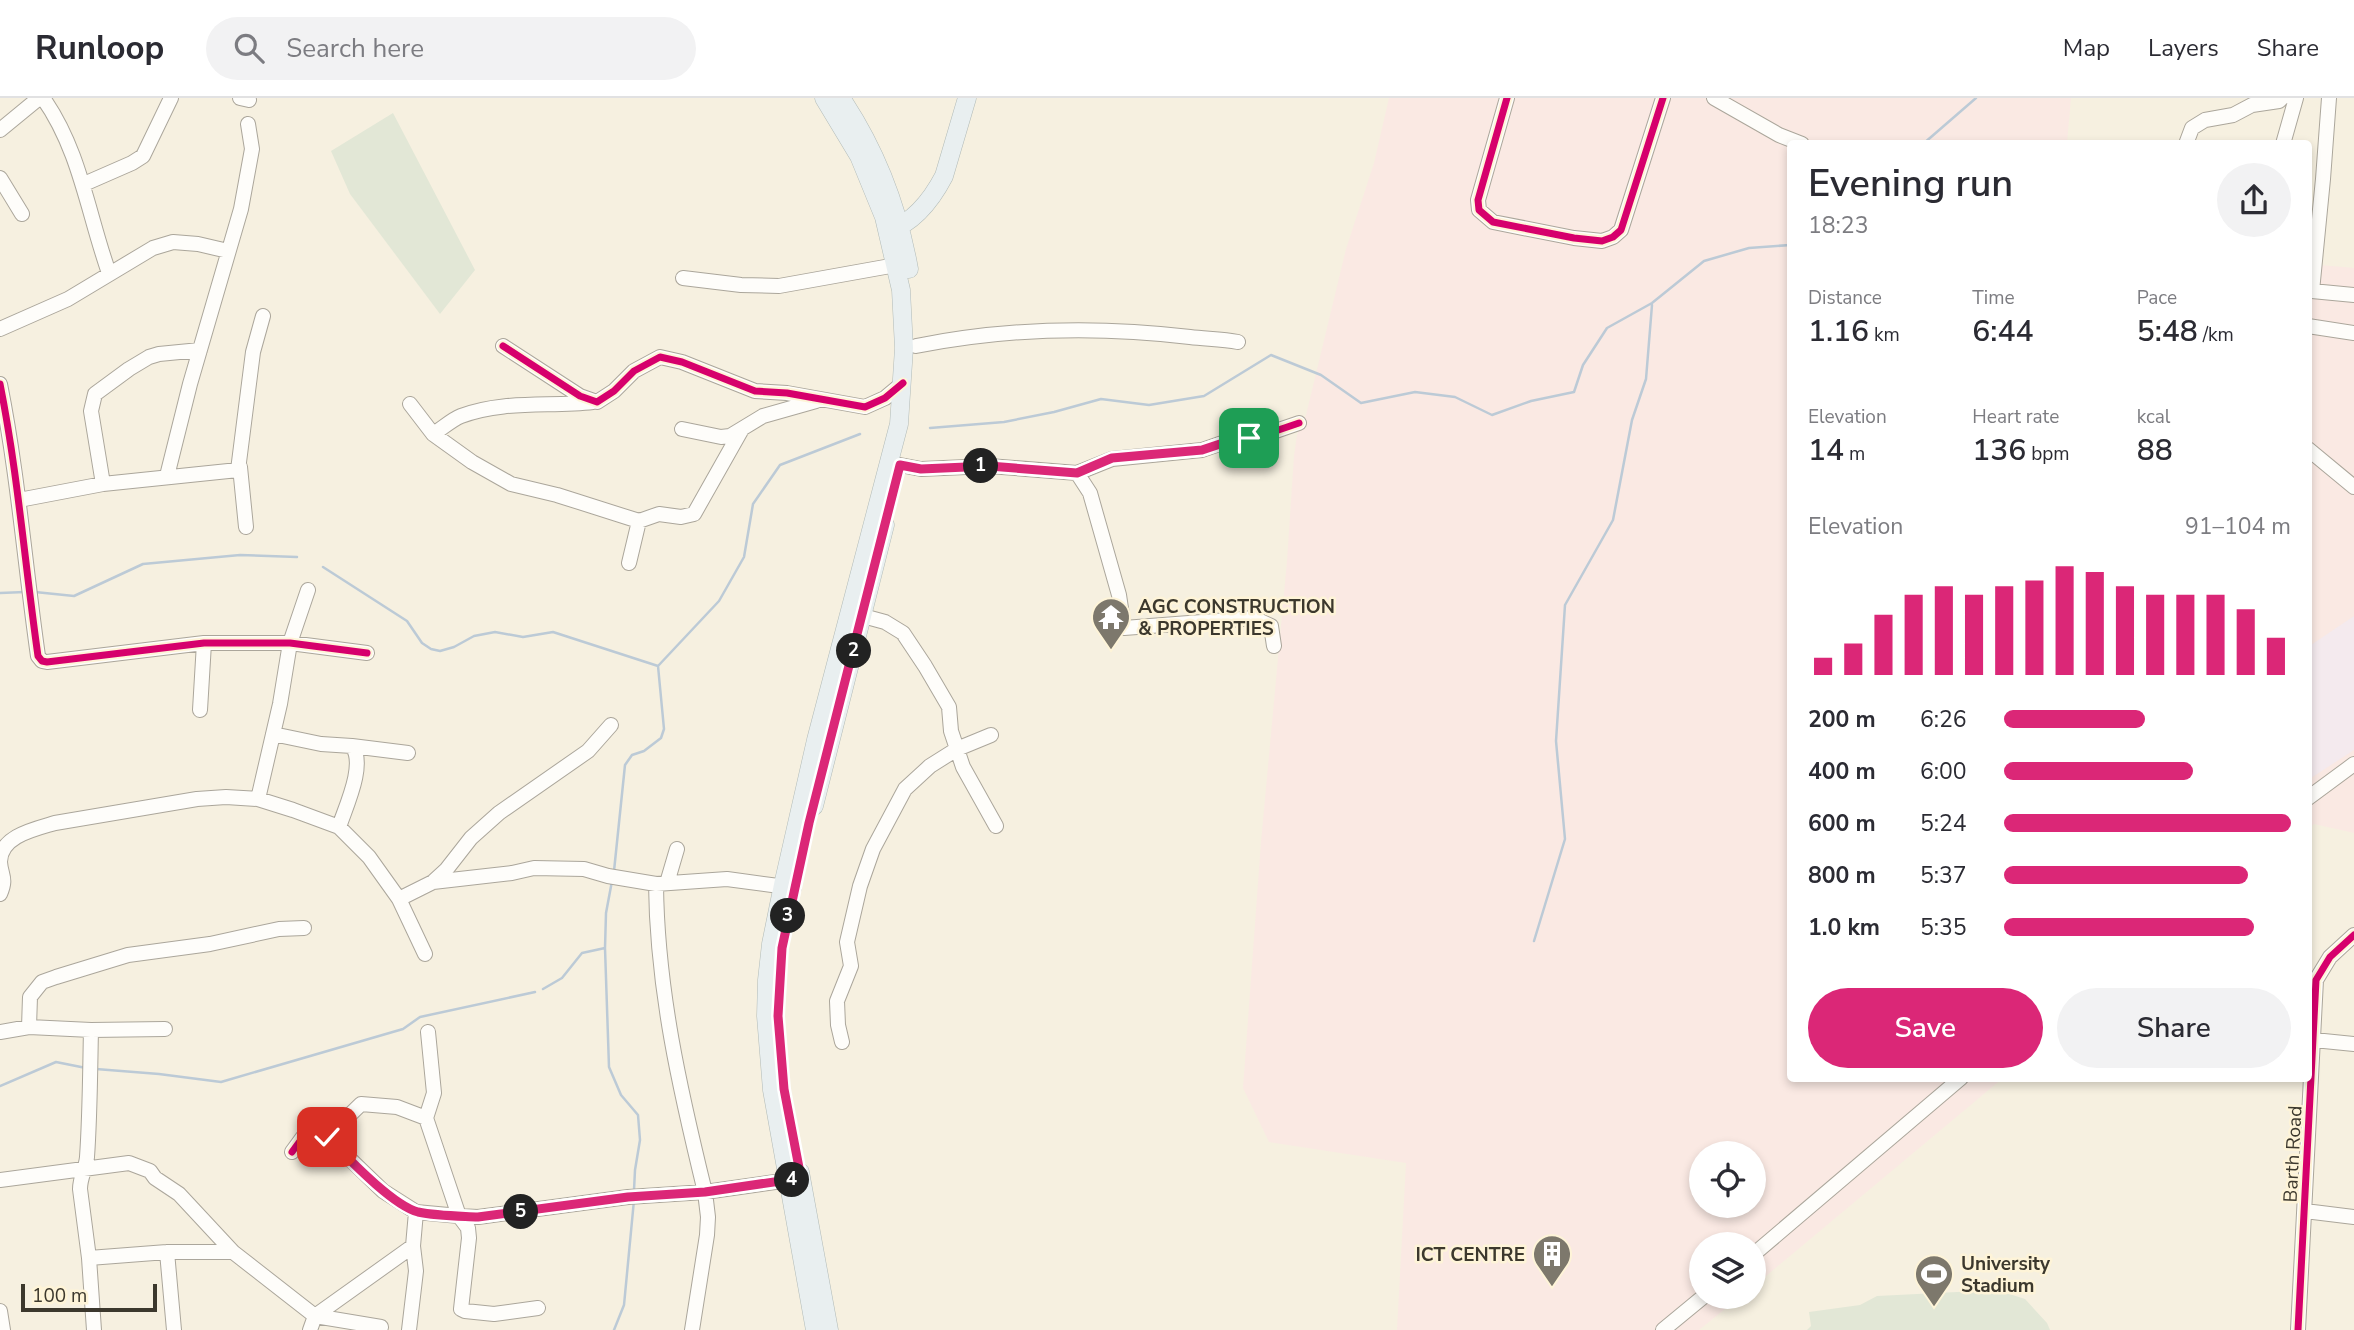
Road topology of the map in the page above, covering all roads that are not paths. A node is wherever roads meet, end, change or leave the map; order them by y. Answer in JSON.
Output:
{"nodes":[{"id":1,"x":41,"y":98,"type":"edge"},
{"id":2,"x":171,"y":98,"type":"edge"},
{"id":3,"x":824,"y":98,"type":"edge"},
{"id":4,"x":841,"y":98,"type":"edge"},
{"id":5,"x":967,"y":98,"type":"edge"},
{"id":6,"x":1507,"y":98,"type":"edge"},
{"id":7,"x":1663,"y":98,"type":"edge"},
{"id":8,"x":1714,"y":98,"type":"edge"},
{"id":9,"x":2282,"y":98,"type":"edge"},
{"id":10,"x":2296,"y":98,"type":"edge"},
{"id":11,"x":2329,"y":98,"type":"edge"},
{"id":12,"x":248,"y":124,"type":"dead end"},
{"id":13,"x":0,"y":130,"type":"edge"},
{"id":14,"x":1792,"y":140,"type":"edge"},
{"id":15,"x":2188,"y":140,"type":"edge"},
{"id":16,"x":2283,"y":140,"type":"edge"},
{"id":17,"x":0,"y":178,"type":"edge"},
{"id":18,"x":84,"y":184,"type":"junction"},
{"id":19,"x":22,"y":214,"type":"dead end"},
{"id":20,"x":892,"y":222,"type":"junction"},
{"id":21,"x":228,"y":251,"type":"junction"},
{"id":22,"x":896,"y":265,"type":"junction"},
{"id":23,"x":2312,"y":265,"type":"edge"},
{"id":24,"x":109,"y":273,"type":"junction"},
{"id":25,"x":683,"y":278,"type":"dead end"},
{"id":26,"x":2312,"y":289,"type":"edge"},
{"id":27,"x":2354,"y":295,"type":"edge"},
{"id":28,"x":263,"y":316,"type":"dead end"},
{"id":29,"x":2312,"y":327,"type":"edge"},
{"id":30,"x":0,"y":329,"type":"edge"},
{"id":31,"x":2354,"y":333,"type":"edge"},
{"id":32,"x":1238,"y":342,"type":"dead end"},
{"id":33,"x":503,"y":346,"type":"dead end"},
{"id":34,"x":916,"y":346,"type":"junction"},
{"id":35,"x":200,"y":349,"type":"junction"},
{"id":36,"x":903,"y":383,"type":"junction"},
{"id":37,"x":0,"y":384,"type":"edge"},
{"id":38,"x":821,"y":400,"type":"junction"},
{"id":39,"x":597,"y":402,"type":"junction"},
{"id":40,"x":410,"y":404,"type":"dead end"},
{"id":41,"x":1299,"y":423,"type":"dead end"},
{"id":42,"x":682,"y":429,"type":"dead end"},
{"id":43,"x":742,"y":429,"type":"junction"},
{"id":44,"x":4,"y":433,"type":"edge"},
{"id":45,"x":433,"y":435,"type":"junction"},
{"id":46,"x":2312,"y":452,"type":"edge"},
{"id":47,"x":900,"y":465,"type":"junction"},
{"id":48,"x":240,"y":467,"type":"junction"},
{"id":49,"x":1077,"y":473,"type":"junction"},
{"id":50,"x":167,"y":476,"type":"junction"},
{"id":51,"x":103,"y":484,"type":"junction"},
{"id":52,"x":2354,"y":487,"type":"edge"},
{"id":53,"x":19,"y":500,"type":"junction"},
{"id":54,"x":639,"y":520,"type":"junction"},
{"id":55,"x":246,"y":527,"type":"dead end"},
{"id":56,"x":629,"y":564,"type":"dead end"},
{"id":57,"x":308,"y":590,"type":"dead end"},
{"id":58,"x":863,"y":616,"type":"junction"},
{"id":59,"x":204,"y":643,"type":"junction"},
{"id":60,"x":290,"y":643,"type":"junction"},
{"id":61,"x":1274,"y":646,"type":"dead end"},
{"id":62,"x":367,"y":653,"type":"dead end"},
{"id":63,"x":200,"y":710,"type":"dead end"},
{"id":64,"x":611,"y":725,"type":"dead end"},
{"id":65,"x":273,"y":734,"type":"junction"},
{"id":66,"x":991,"y":735,"type":"dead end"},
{"id":67,"x":352,"y":746,"type":"junction"},
{"id":68,"x":957,"y":750,"type":"junction"},
{"id":69,"x":408,"y":753,"type":"dead end"},
{"id":70,"x":2354,"y":764,"type":"edge"},
{"id":71,"x":2312,"y":795,"type":"edge"},
{"id":72,"x":258,"y":799,"type":"junction"},
{"id":73,"x":996,"y":826,"type":"dead end"},
{"id":74,"x":340,"y":827,"type":"junction"},
{"id":75,"x":677,"y":849,"type":"dead end"},
{"id":76,"x":433,"y":882,"type":"junction"},
{"id":77,"x":661,"y":883,"type":"junction"},
{"id":78,"x":788,"y":887,"type":"junction"},
{"id":79,"x":0,"y":894,"type":"edge"},
{"id":80,"x":399,"y":899,"type":"junction"},
{"id":81,"x":304,"y":928,"type":"dead end"},
{"id":82,"x":2354,"y":936,"type":"edge"},
{"id":83,"x":425,"y":954,"type":"dead end"},
{"id":84,"x":29,"y":1027,"type":"junction"},
{"id":85,"x":165,"y":1029,"type":"dead end"},
{"id":86,"x":91,"y":1030,"type":"junction"},
{"id":87,"x":0,"y":1032,"type":"edge"},
{"id":88,"x":428,"y":1032,"type":"dead end"},
{"id":89,"x":2314,"y":1040,"type":"junction"},
{"id":90,"x":842,"y":1042,"type":"dead end"},
{"id":91,"x":2354,"y":1044,"type":"edge"},
{"id":92,"x":2312,"y":1078,"type":"edge"},
{"id":93,"x":1956,"y":1082,"type":"edge"},
{"id":94,"x":2312,"y":1082,"type":"edge"},
{"id":95,"x":426,"y":1118,"type":"junction"},
{"id":96,"x":327,"y":1137,"type":"junction"},
{"id":97,"x":292,"y":1152,"type":"dead end"},
{"id":98,"x":86,"y":1170,"type":"junction"},
{"id":99,"x":795,"y":1179,"type":"junction"},
{"id":100,"x":0,"y":1180,"type":"edge"},
{"id":101,"x":705,"y":1192,"type":"junction"},
{"id":102,"x":2305,"y":1211,"type":"junction"},
{"id":103,"x":416,"y":1212,"type":"junction"},
{"id":104,"x":459,"y":1216,"type":"junction"},
{"id":105,"x":2354,"y":1217,"type":"edge"},
{"id":106,"x":1766,"y":1244,"type":"edge"},
{"id":107,"x":413,"y":1246,"type":"junction"},
{"id":108,"x":167,"y":1252,"type":"junction"},
{"id":109,"x":233,"y":1252,"type":"junction"},
{"id":110,"x":89,"y":1258,"type":"junction"},
{"id":111,"x":538,"y":1308,"type":"dead end"},
{"id":112,"x":1689,"y":1308,"type":"edge"},
{"id":113,"x":0,"y":1311,"type":"edge"},
{"id":114,"x":313,"y":1323,"type":"edge"},
{"id":115,"x":381,"y":1327,"type":"dead end"},
{"id":116,"x":4,"y":1330,"type":"edge"},
{"id":117,"x":94,"y":1330,"type":"edge"},
{"id":118,"x":174,"y":1330,"type":"edge"},
{"id":119,"x":409,"y":1330,"type":"edge"},
{"id":120,"x":692,"y":1330,"type":"edge"},
{"id":121,"x":815,"y":1330,"type":"edge"},
{"id":122,"x":829,"y":1330,"type":"edge"},
{"id":123,"x":1662,"y":1330,"type":"edge"},
{"id":124,"x":2298,"y":1330,"type":"edge"}],
"edges":[{"from":1,"to":13,"type":"street"},
{"from":1,"to":18,"type":"street"},
{"from":2,"to":18,"type":"street"},
{"from":3,"to":20,"type":"main road"},
{"from":4,"to":20,"type":"main road"},
{"from":5,"to":20,"type":"main road"},
{"from":6,"to":7,"type":"street"},
{"from":8,"to":14,"type":"street"},
{"from":9,"to":15,"type":"street"},
{"from":10,"to":16,"type":"street"},
{"from":11,"to":23,"type":"street"},
{"from":12,"to":21,"type":"street"},
{"from":17,"to":19,"type":"street"},
{"from":18,"to":24,"type":"street"},
{"from":20,"to":22,"type":"main road"},
{"from":20,"to":34,"type":"main road"},
{"from":21,"to":24,"type":"street"},
{"from":21,"to":35,"type":"street"},
{"from":22,"to":25,"type":"street"},
{"from":22,"to":36,"type":"main road"},
{"from":24,"to":30,"type":"street"},
{"from":26,"to":27,"type":"street"},
{"from":28,"to":48,"type":"street"},
{"from":29,"to":31,"type":"street"},
{"from":32,"to":34,"type":"street"},
{"from":33,"to":39,"type":"street"},
{"from":34,"to":47,"type":"main road"},
{"from":35,"to":50,"type":"street"},
{"from":35,"to":51,"type":"street"},
{"from":36,"to":38,"type":"street"},
{"from":36,"to":78,"type":"main road"},
{"from":37,"to":44,"type":"street"},
{"from":38,"to":39,"type":"street"},
{"from":38,"to":43,"type":"street"},
{"from":39,"to":45,"type":"street"},
{"from":40,"to":45,"type":"street"},
{"from":41,"to":49,"type":"street"},
{"from":42,"to":43,"type":"street"},
{"from":43,"to":54,"type":"street"},
{"from":44,"to":53,"type":"street"},
{"from":45,"to":54,"type":"street"},
{"from":46,"to":52,"type":"street"},
{"from":47,"to":49,"type":"street"},
{"from":47,"to":58,"type":"main road"},
{"from":48,"to":50,"type":"street"},
{"from":48,"to":55,"type":"street"},
{"from":49,"to":61,"type":"street"},
{"from":50,"to":51,"type":"street"},
{"from":51,"to":53,"type":"street"},
{"from":53,"to":59,"type":"street"},
{"from":54,"to":56,"type":"street"},
{"from":57,"to":60,"type":"street"},
{"from":58,"to":68,"type":"street"},
{"from":58,"to":78,"type":"main road"},
{"from":59,"to":60,"type":"street"},
{"from":59,"to":63,"type":"street"},
{"from":60,"to":62,"type":"street"},
{"from":60,"to":65,"type":"street"},
{"from":64,"to":76,"type":"street"},
{"from":65,"to":67,"type":"street"},
{"from":65,"to":72,"type":"street"},
{"from":66,"to":68,"type":"street"},
{"from":67,"to":69,"type":"street"},
{"from":67,"to":74,"type":"street"},
{"from":68,"to":73,"type":"street"},
{"from":68,"to":90,"type":"street"},
{"from":70,"to":71,"type":"street"},
{"from":72,"to":74,"type":"street"},
{"from":72,"to":79,"type":"street"},
{"from":74,"to":80,"type":"street"},
{"from":75,"to":77,"type":"street"},
{"from":76,"to":77,"type":"street"},
{"from":76,"to":80,"type":"street"},
{"from":77,"to":78,"type":"street"},
{"from":77,"to":101,"type":"street"},
{"from":78,"to":99,"type":"main road"},
{"from":80,"to":83,"type":"street"},
{"from":81,"to":84,"type":"street"},
{"from":82,"to":89,"type":"street","name":"Barth Road"},
{"from":84,"to":86,"type":"street"},
{"from":84,"to":87,"type":"street"},
{"from":85,"to":86,"type":"street"},
{"from":86,"to":98,"type":"street"},
{"from":88,"to":95,"type":"street"},
{"from":89,"to":91,"type":"street"},
{"from":89,"to":92,"type":"street","name":"Barth Road"},
{"from":93,"to":106,"type":"street"},
{"from":94,"to":102,"type":"street","name":"Barth Road"},
{"from":95,"to":96,"type":"street"},
{"from":95,"to":104,"type":"street"},
{"from":96,"to":97,"type":"street"},
{"from":96,"to":103,"type":"street"},
{"from":98,"to":100,"type":"street"},
{"from":98,"to":109,"type":"street"},
{"from":98,"to":110,"type":"street"},
{"from":99,"to":101,"type":"street"},
{"from":99,"to":121,"type":"main road"},
{"from":99,"to":122,"type":"main road"},
{"from":101,"to":104,"type":"street"},
{"from":101,"to":120,"type":"street"},
{"from":102,"to":105,"type":"street"},
{"from":102,"to":124,"type":"street","name":"Barth Road"},
{"from":103,"to":104,"type":"street"},
{"from":103,"to":107,"type":"street"},
{"from":104,"to":111,"type":"street"},
{"from":107,"to":114,"type":"street"},
{"from":107,"to":119,"type":"street"},
{"from":108,"to":109,"type":"street"},
{"from":108,"to":110,"type":"street"},
{"from":108,"to":118,"type":"street"},
{"from":109,"to":114,"type":"street"},
{"from":110,"to":117,"type":"street"},
{"from":112,"to":123,"type":"street"},
{"from":113,"to":116,"type":"street"},
{"from":114,"to":115,"type":"street"}]}
